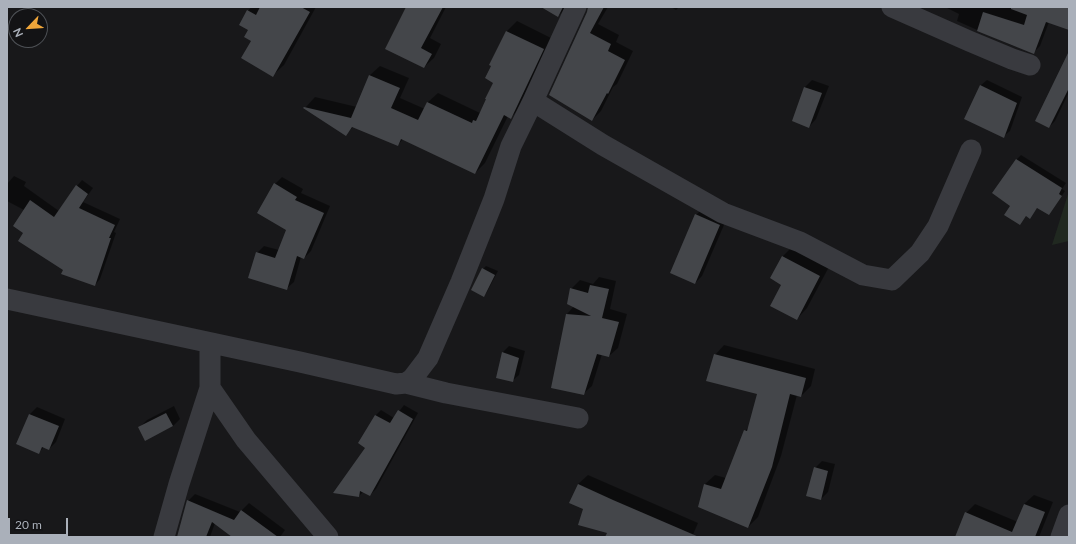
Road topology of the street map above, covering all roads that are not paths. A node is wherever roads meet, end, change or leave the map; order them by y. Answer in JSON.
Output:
{"nodes":[{"id":1,"x":576,"y":7,"type":"edge"},
{"id":2,"x":892,"y":7,"type":"edge"},
{"id":3,"x":1030,"y":65,"type":"dead end"},
{"id":4,"x":533,"y":102,"type":"junction"},
{"id":5,"x":971,"y":150,"type":"dead end"},
{"id":6,"x":7,"y":299,"type":"edge"},
{"id":7,"x":210,"y":344,"type":"junction"},
{"id":8,"x":406,"y":383,"type":"junction"},
{"id":9,"x":210,"y":388,"type":"junction"},
{"id":10,"x":578,"y":418,"type":"dead end"},
{"id":11,"x":1069,"y":515,"type":"edge"},
{"id":12,"x":164,"y":537,"type":"edge"},
{"id":13,"x":328,"y":537,"type":"edge"},
{"id":14,"x":1061,"y":537,"type":"edge"}],
"edges":[{"from":1,"to":4,"type":"street"},
{"from":2,"to":3,"type":"street"},
{"from":4,"to":5,"type":"street"},
{"from":4,"to":8,"type":"street"},
{"from":6,"to":7,"type":"street"},
{"from":7,"to":8,"type":"street"},
{"from":7,"to":9,"type":"street"},
{"from":8,"to":10,"type":"street"},
{"from":9,"to":12,"type":"street"},
{"from":9,"to":13,"type":"street"},
{"from":11,"to":14,"type":"street"}]}
